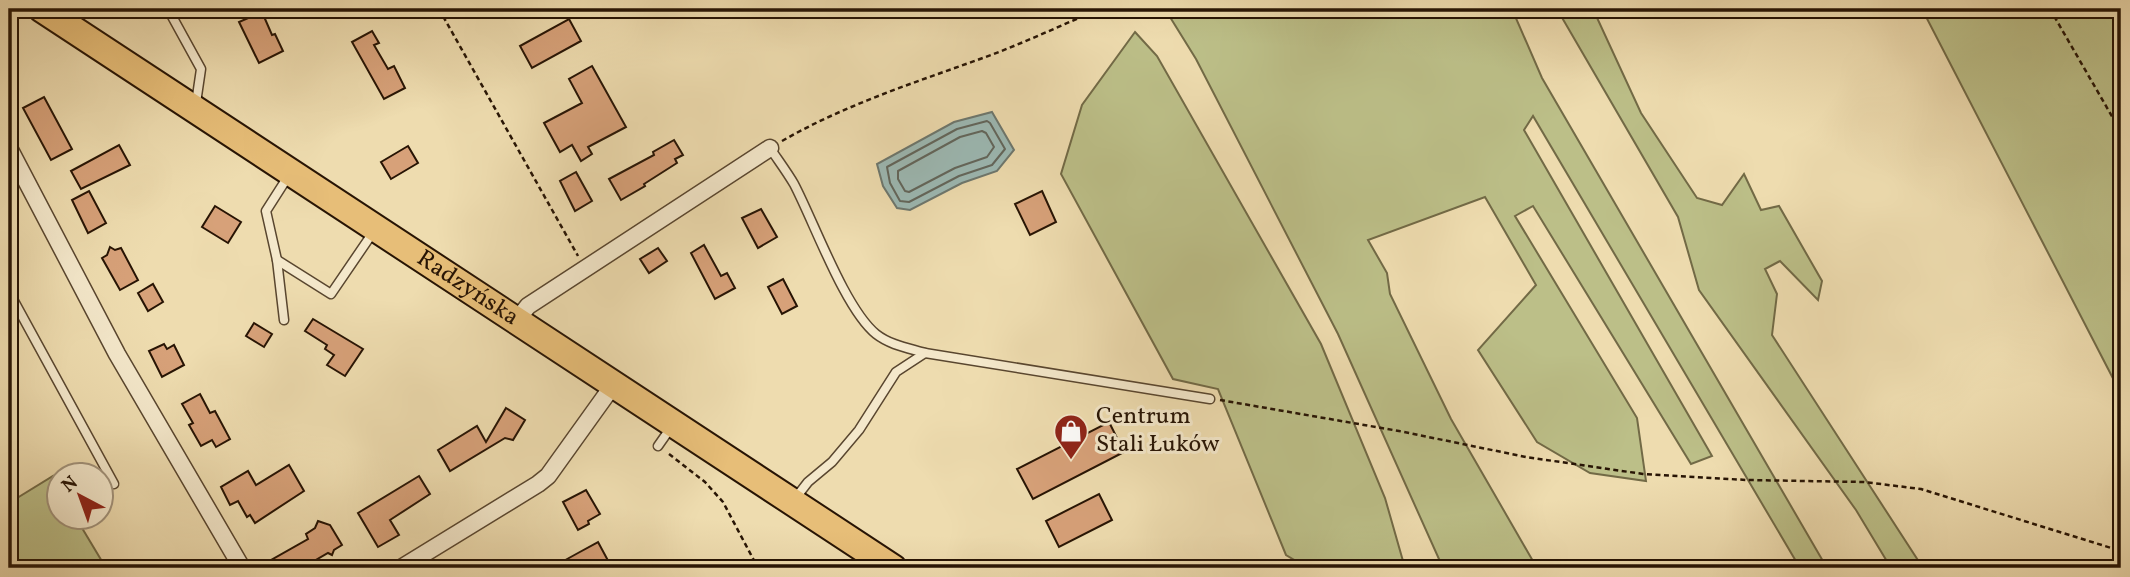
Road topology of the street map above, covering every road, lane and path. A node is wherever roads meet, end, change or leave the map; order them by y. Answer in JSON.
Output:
{"nodes":[{"id":1,"x":42,"y":9,"type":"edge"},
{"id":2,"x":168,"y":9,"type":"edge"},
{"id":3,"x":439,"y":9,"type":"edge"},
{"id":4,"x":1100,"y":9,"type":"edge"},
{"id":5,"x":2050,"y":9,"type":"edge"},
{"id":6,"x":195,"y":110,"type":"junction"},
{"id":7,"x":2121,"y":132,"type":"edge"},
{"id":8,"x":9,"y":148,"type":"edge"},
{"id":9,"x":771,"y":148,"type":"junction"},
{"id":10,"x":290,"y":172,"type":"junction"},
{"id":11,"x":375,"y":228,"type":"junction"},
{"id":12,"x":277,"y":260,"type":"junction"},
{"id":13,"x":586,"y":269,"type":"junction"},
{"id":14,"x":9,"y":292,"type":"edge"},
{"id":15,"x":284,"y":320,"type":"dead end"},
{"id":16,"x":516,"y":321,"type":"junction"},
{"id":17,"x":925,"y":352,"type":"junction"},
{"id":18,"x":614,"y":384,"type":"junction"},
{"id":19,"x":1210,"y":398,"type":"joint"},
{"id":20,"x":673,"y":423,"type":"junction"},
{"id":21,"x":658,"y":446,"type":"joint"},
{"id":22,"x":102,"y":462,"type":"edge"},
{"id":23,"x":792,"y":502,"type":"junction"},
{"id":24,"x":2121,"y":551,"type":"edge"},
{"id":25,"x":242,"y":568,"type":"edge"},
{"id":26,"x":401,"y":568,"type":"edge"},
{"id":27,"x":758,"y":568,"type":"edge"},
{"id":28,"x":893,"y":568,"type":"edge"}],
"edges":[{"from":1,"to":6,"type":"main road","name":"Radzyńska"},
{"from":2,"to":6,"type":"lane"},
{"from":3,"to":13,"type":"path"},
{"from":4,"to":9,"type":"path"},
{"from":5,"to":7,"type":"path"},
{"from":6,"to":10,"type":"main road","name":"Radzyńska"},
{"from":8,"to":25,"type":"street"},
{"from":9,"to":13,"type":"street"},
{"from":9,"to":17,"type":"lane"},
{"from":10,"to":11,"type":"main road","name":"Radzyńska"},
{"from":10,"to":12,"type":"lane"},
{"from":11,"to":12,"type":"lane"},
{"from":11,"to":16,"type":"main road","name":"Radzyńska"},
{"from":12,"to":15,"type":"lane"},
{"from":13,"to":16,"type":"street"},
{"from":14,"to":22,"type":"lane"},
{"from":16,"to":18,"type":"main road","name":"Radzyńska"},
{"from":17,"to":19,"type":"lane"},
{"from":17,"to":23,"type":"lane"},
{"from":18,"to":20,"type":"main road","name":"Radzyńska"},
{"from":18,"to":26,"type":"street"},
{"from":19,"to":24,"type":"path"},
{"from":20,"to":21,"type":"lane"},
{"from":20,"to":23,"type":"main road","name":"Radzyńska"},
{"from":21,"to":27,"type":"path"},
{"from":23,"to":28,"type":"main road","name":"Radzyńska"}]}
